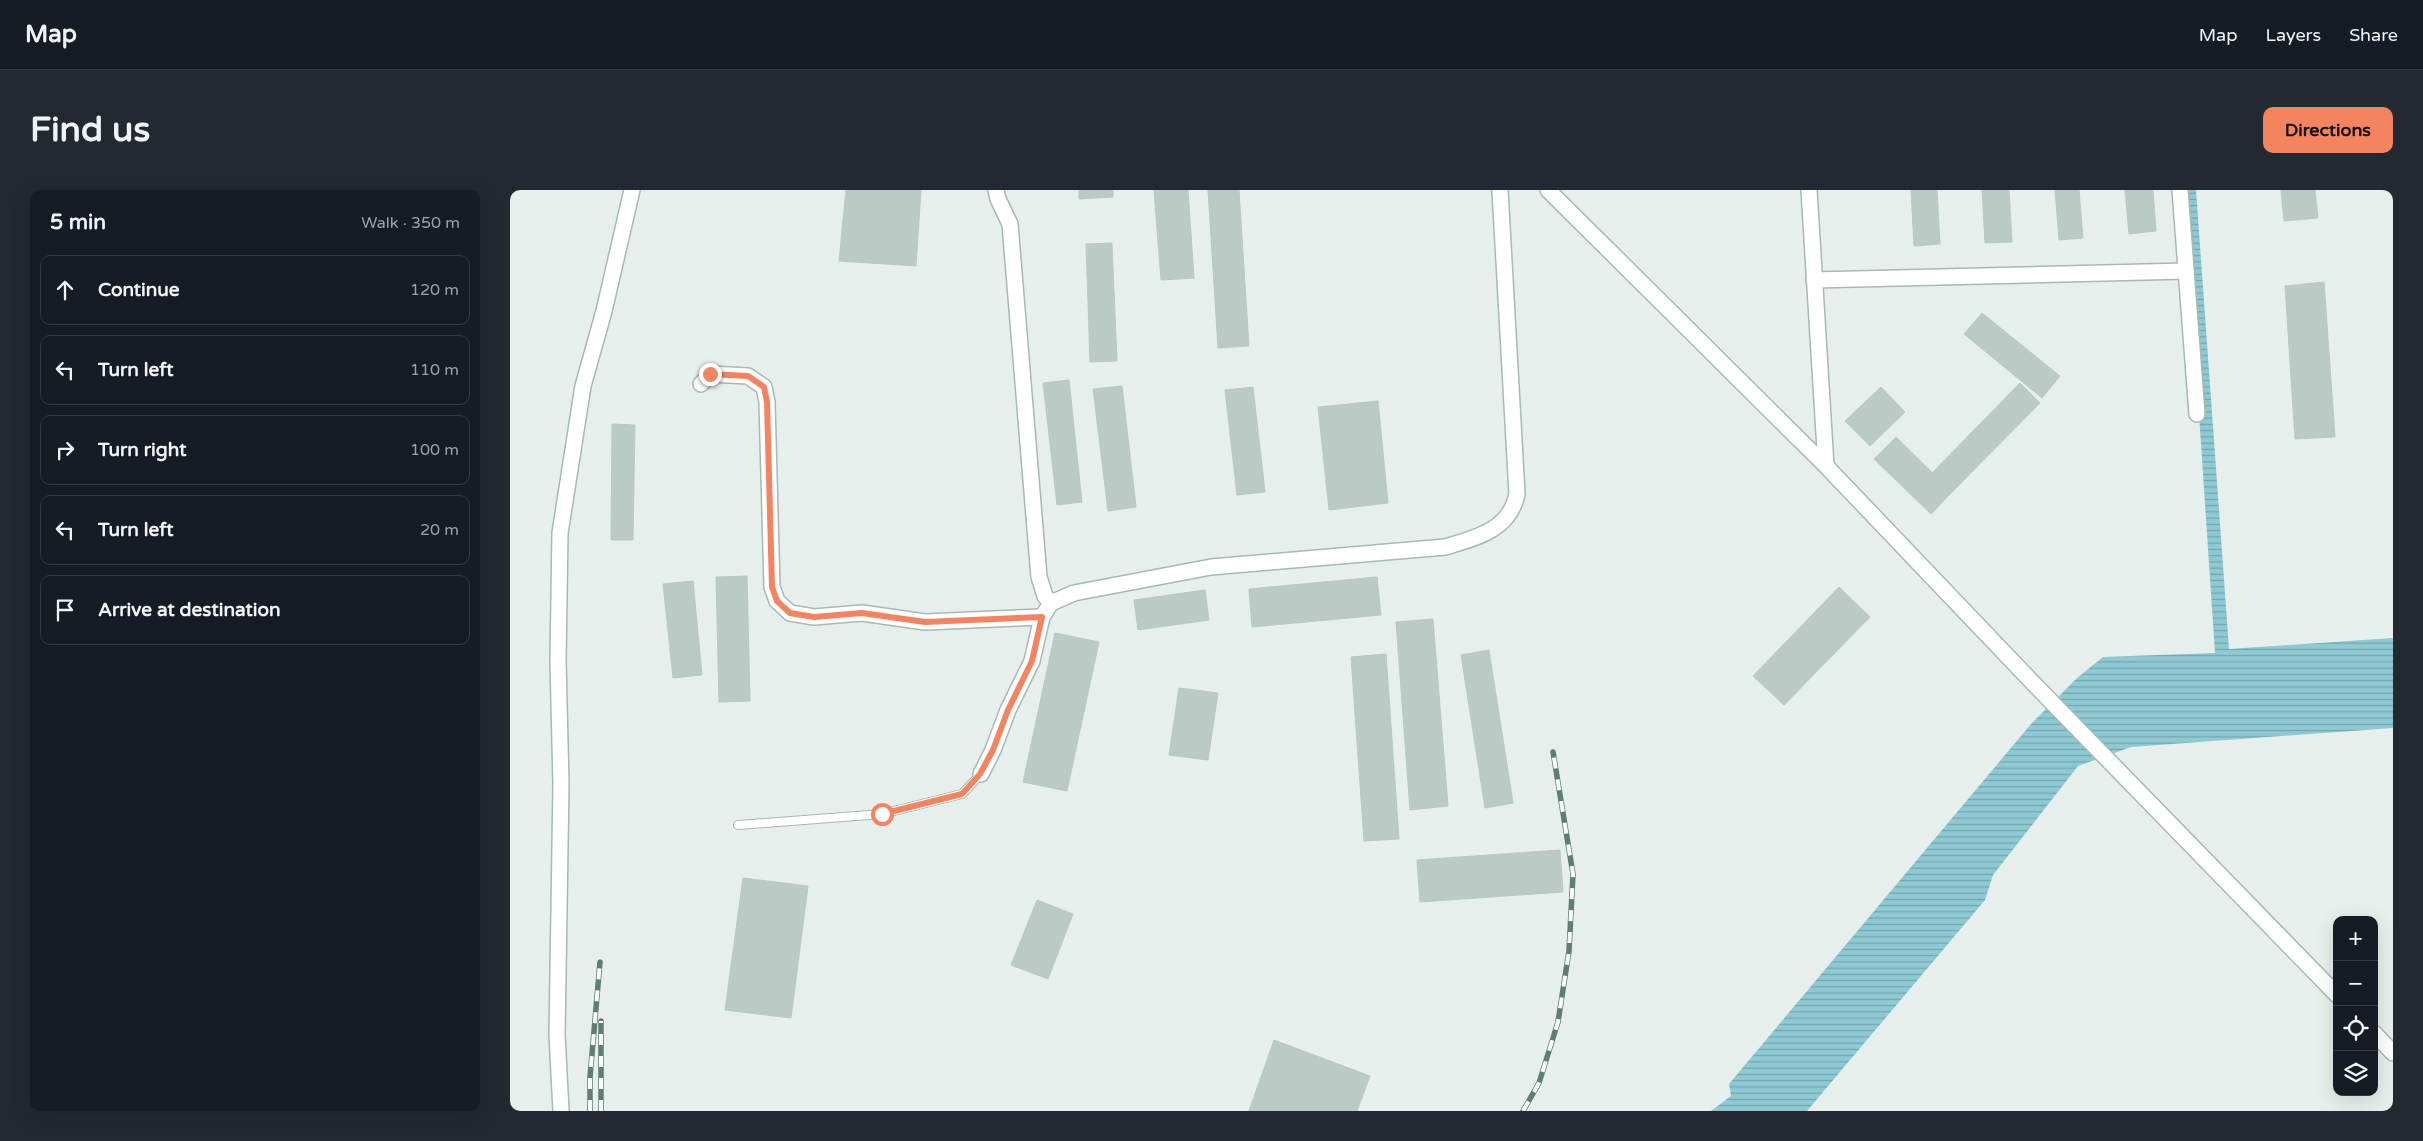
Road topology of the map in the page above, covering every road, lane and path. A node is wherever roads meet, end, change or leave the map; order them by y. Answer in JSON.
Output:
{"nodes":[{"id":1,"x":632,"y":190,"type":"edge"},
{"id":2,"x":996,"y":190,"type":"edge"},
{"id":3,"x":1500,"y":190,"type":"edge"},
{"id":4,"x":1548,"y":190,"type":"edge"},
{"id":5,"x":1809,"y":190,"type":"edge"},
{"id":6,"x":2180,"y":190,"type":"edge"},
{"id":7,"x":2186,"y":271,"type":"junction"},
{"id":8,"x":1814,"y":280,"type":"junction"},
{"id":9,"x":701,"y":384,"type":"dead end"},
{"id":10,"x":2197,"y":414,"type":"dead end"},
{"id":11,"x":1826,"y":466,"type":"junction"},
{"id":12,"x":1051,"y":603,"type":"junction"},
{"id":13,"x":1042,"y":617,"type":"junction"},
{"id":14,"x":980,"y":774,"type":"joint"},
{"id":15,"x":738,"y":825,"type":"dead end"},
{"id":16,"x":2333,"y":991,"type":"edge"},
{"id":17,"x":2378,"y":1037,"type":"edge"},
{"id":18,"x":2393,"y":1053,"type":"edge"},
{"id":19,"x":561,"y":1111,"type":"edge"}],
"edges":[{"from":1,"to":19,"type":"street"},
{"from":2,"to":12,"type":"street"},
{"from":3,"to":12,"type":"street"},
{"from":4,"to":11,"type":"street"},
{"from":5,"to":8,"type":"street"},
{"from":6,"to":7,"type":"street"},
{"from":7,"to":8,"type":"street"},
{"from":7,"to":10,"type":"street"},
{"from":8,"to":11,"type":"street"},
{"from":9,"to":13,"type":"street"},
{"from":11,"to":16,"type":"street"},
{"from":12,"to":13,"type":"street"},
{"from":13,"to":14,"type":"street"},
{"from":14,"to":15,"type":"lane"},
{"from":17,"to":18,"type":"street"}]}
